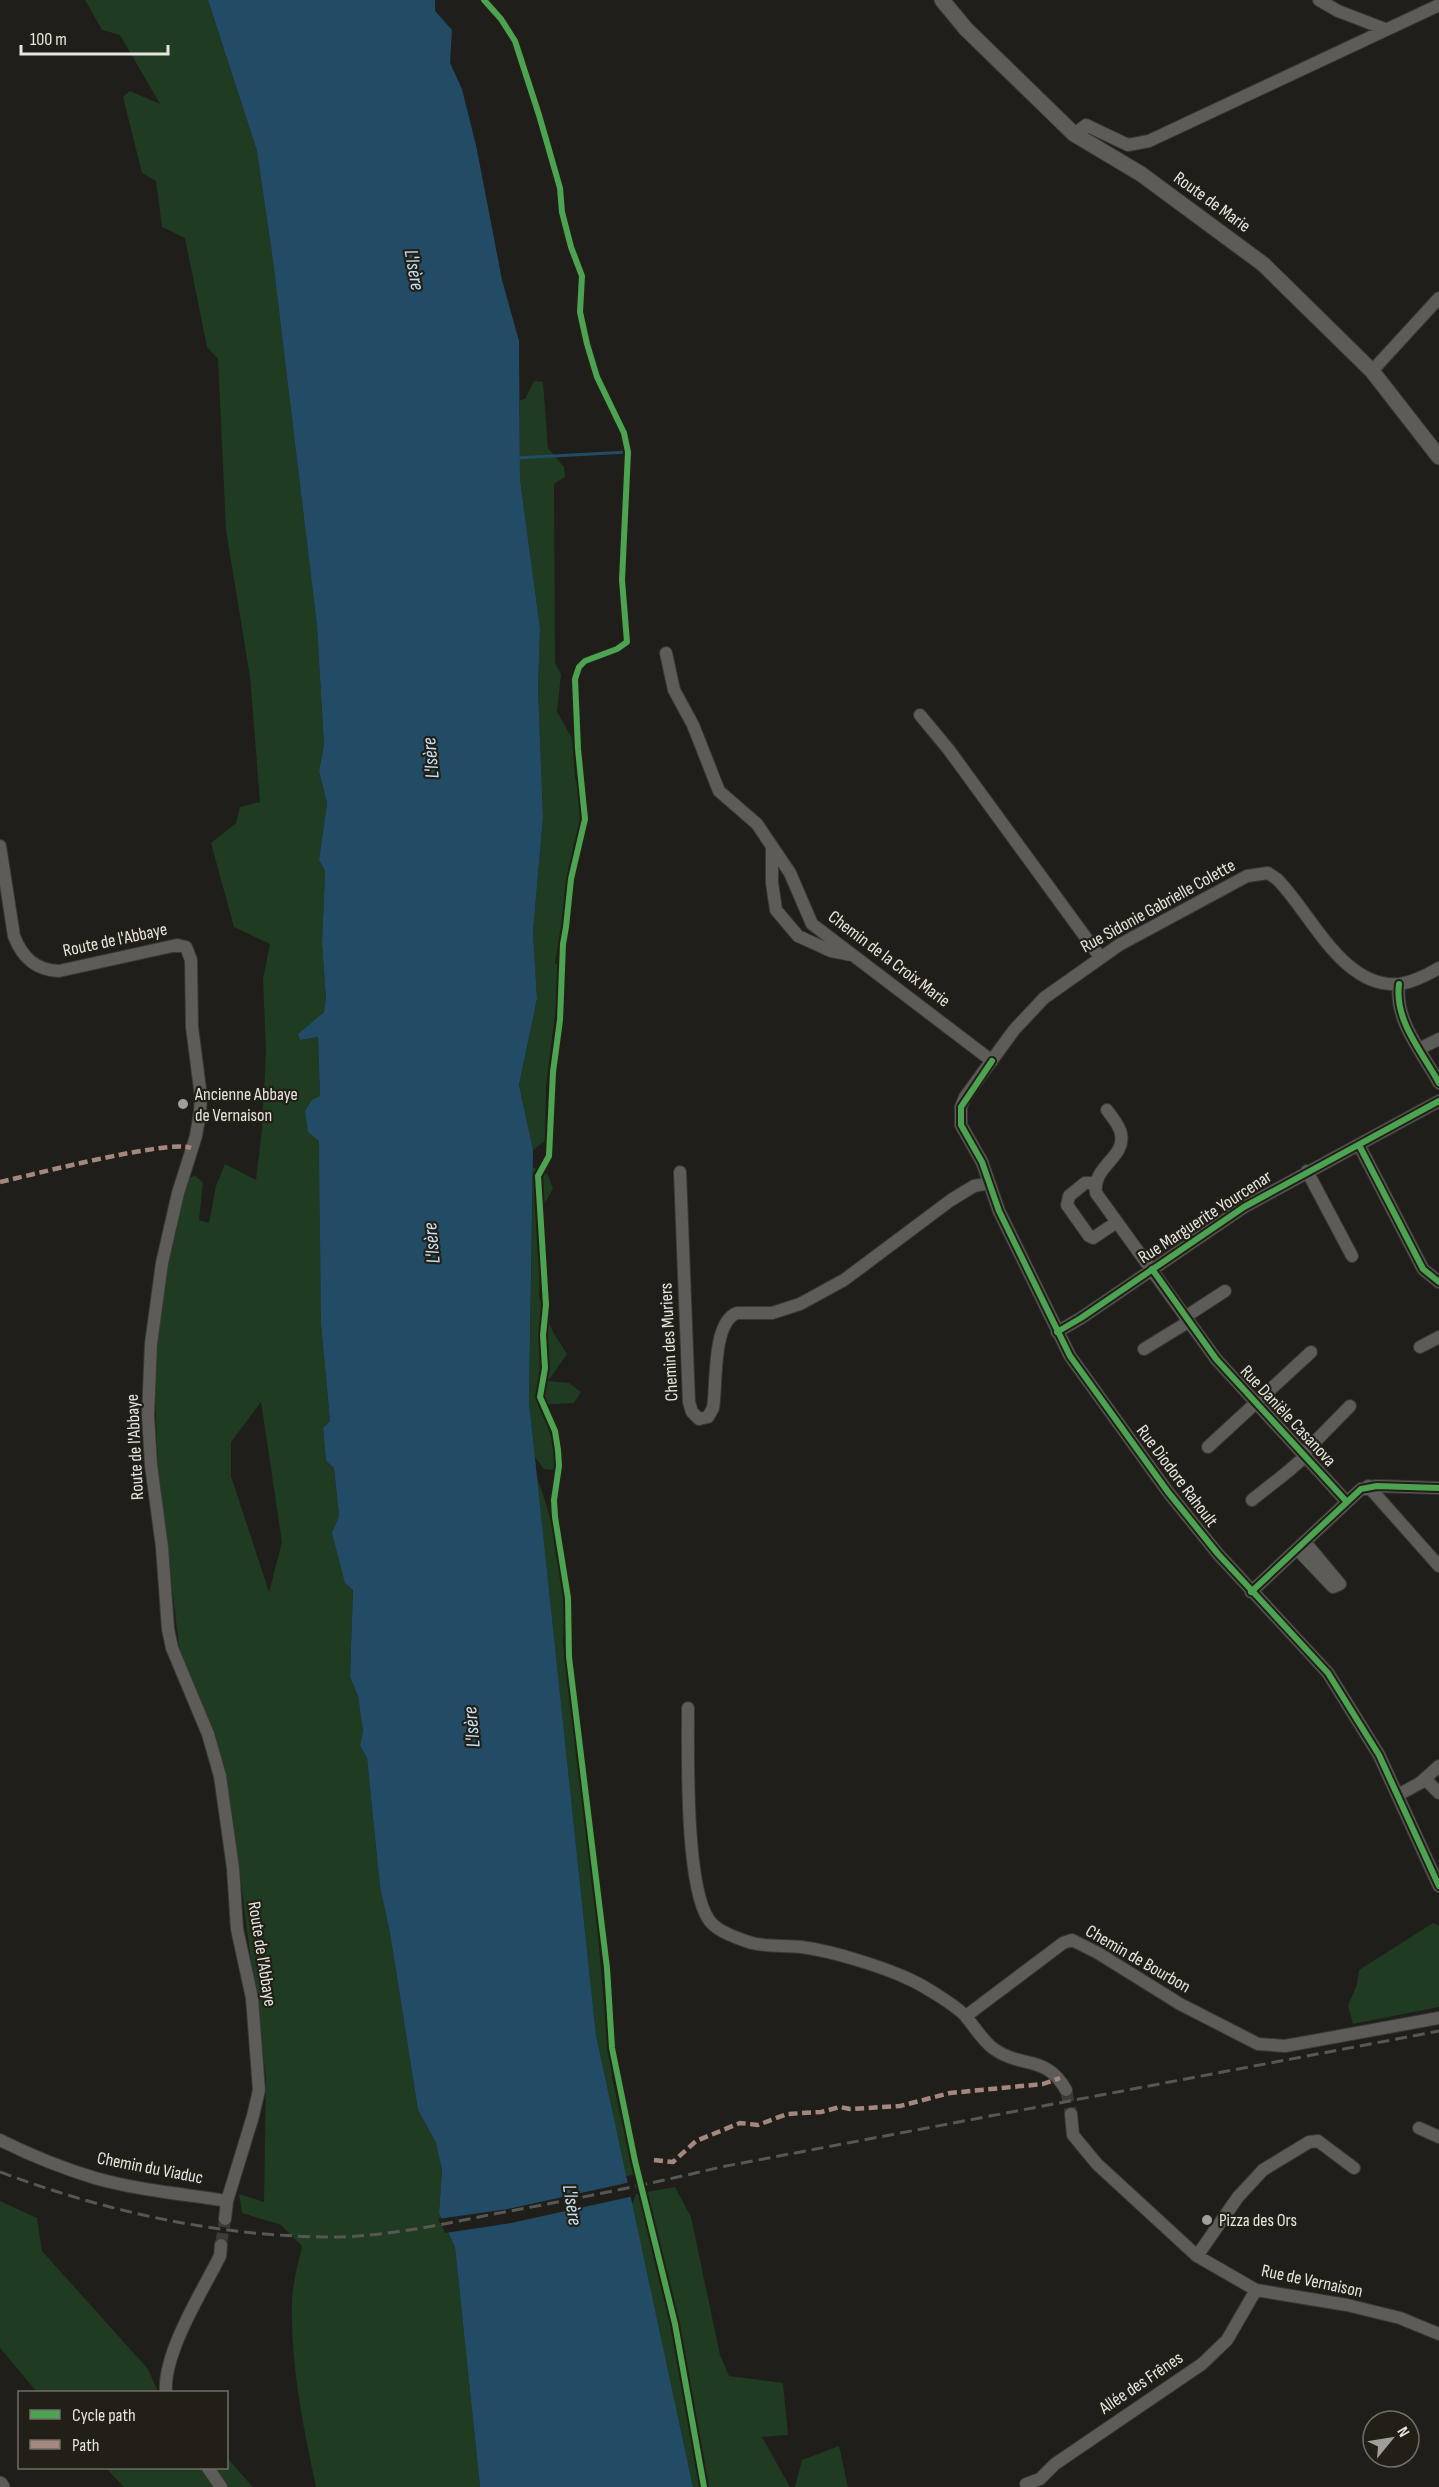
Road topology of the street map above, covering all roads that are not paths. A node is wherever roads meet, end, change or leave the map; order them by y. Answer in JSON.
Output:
{"nodes":[{"id":1,"x":942,"y":0,"type":"edge"},
{"id":2,"x":1319,"y":0,"type":"edge"},
{"id":3,"x":1439,"y":5,"type":"edge"},
{"id":4,"x":1385,"y":29,"type":"junction"},
{"id":5,"x":1074,"y":134,"type":"junction"},
{"id":6,"x":1439,"y":298,"type":"edge"},
{"id":7,"x":1372,"y":371,"type":"junction"},
{"id":8,"x":1439,"y":457,"type":"edge"},
{"id":9,"x":666,"y":653,"type":"dead end"},
{"id":10,"x":920,"y":715,"type":"dead end"},
{"id":11,"x":0,"y":846,"type":"edge"},
{"id":12,"x":772,"y":846,"type":"junction"},
{"id":13,"x":856,"y":956,"type":"junction"},
{"id":14,"x":1100,"y":957,"type":"junction"},
{"id":15,"x":1439,"y":968,"type":"edge"},
{"id":16,"x":1399,"y":984,"type":"junction"},
{"id":17,"x":1439,"y":1038,"type":"edge"},
{"id":18,"x":1419,"y":1050,"type":"junction"},
{"id":19,"x":992,"y":1061,"type":"junction"},
{"id":20,"x":1439,"y":1083,"type":"edge"},
{"id":21,"x":1439,"y":1101,"type":"edge"},
{"id":22,"x":1107,"y":1110,"type":"dead end"},
{"id":23,"x":1359,"y":1145,"type":"junction"},
{"id":24,"x":1307,"y":1171,"type":"junction"},
{"id":25,"x":680,"y":1172,"type":"dead end"},
{"id":26,"x":988,"y":1183,"type":"junction"},
{"id":27,"x":1095,"y":1183,"type":"junction"},
{"id":28,"x":1117,"y":1222,"type":"junction"},
{"id":29,"x":1352,"y":1256,"type":"dead end"},
{"id":30,"x":1152,"y":1269,"type":"junction"},
{"id":31,"x":1439,"y":1282,"type":"edge"},
{"id":32,"x":1225,"y":1292,"type":"dead end"},
{"id":33,"x":1187,"y":1319,"type":"junction"},
{"id":34,"x":1057,"y":1332,"type":"junction"},
{"id":35,"x":1439,"y":1337,"type":"edge"},
{"id":36,"x":1420,"y":1347,"type":"dead end"},
{"id":37,"x":1144,"y":1349,"type":"dead end"},
{"id":38,"x":1311,"y":1353,"type":"dead end"},
{"id":39,"x":1255,"y":1403,"type":"junction"},
{"id":40,"x":1350,"y":1406,"type":"dead end"},
{"id":41,"x":1208,"y":1447,"type":"dead end"},
{"id":42,"x":1303,"y":1456,"type":"junction"},
{"id":43,"x":1368,"y":1486,"type":"junction"},
{"id":44,"x":1439,"y":1488,"type":"edge"},
{"id":45,"x":1252,"y":1500,"type":"dead end"},
{"id":46,"x":1347,"y":1502,"type":"junction"},
{"id":47,"x":1439,"y":1566,"type":"edge"},
{"id":48,"x":1251,"y":1592,"type":"junction"},
{"id":49,"x":688,"y":1708,"type":"dead end"},
{"id":50,"x":1439,"y":1766,"type":"edge"},
{"id":51,"x":1425,"y":1779,"type":"junction"},
{"id":52,"x":1439,"y":1793,"type":"edge"},
{"id":53,"x":1398,"y":1795,"type":"junction"},
{"id":54,"x":1439,"y":1886,"type":"edge"},
{"id":55,"x":966,"y":2016,"type":"junction"},
{"id":56,"x":1439,"y":2018,"type":"edge"},
{"id":57,"x":1066,"y":2090,"type":"tunnel mouth"},
{"id":58,"x":1071,"y":2114,"type":"tunnel mouth"},
{"id":59,"x":1419,"y":2128,"type":"dead end"},
{"id":60,"x":1439,"y":2137,"type":"edge"},
{"id":61,"x":0,"y":2140,"type":"edge"},
{"id":62,"x":1354,"y":2168,"type":"dead end"},
{"id":63,"x":227,"y":2201,"type":"junction"},
{"id":64,"x":225,"y":2219,"type":"tunnel mouth"},
{"id":65,"x":221,"y":2245,"type":"tunnel mouth"},
{"id":66,"x":1197,"y":2256,"type":"junction"},
{"id":67,"x":1256,"y":2290,"type":"junction"},
{"id":68,"x":1439,"y":2334,"type":"edge"},
{"id":69,"x":166,"y":2391,"type":"edge"},
{"id":70,"x":209,"y":2469,"type":"edge"},
{"id":71,"x":1026,"y":2484,"type":"dead end"},
{"id":72,"x":221,"y":2487,"type":"edge"}],
"edges":[{"from":1,"to":5,"type":"street","name":"Route de Marie"},
{"from":2,"to":4,"type":"street"},
{"from":3,"to":4,"type":"street"},
{"from":4,"to":5,"type":"street"},
{"from":5,"to":7,"type":"street","name":"Route de Marie"},
{"from":6,"to":7,"type":"street"},
{"from":7,"to":8,"type":"street","name":"Route de Marie"},
{"from":9,"to":12,"type":"street","name":"Chemin de la Croix Marie"},
{"from":10,"to":14,"type":"street"},
{"from":11,"to":63,"type":"street","name":"Route de l'Abbaye"},
{"from":12,"to":13,"type":"street","name":"Chemin de la Croix Marie"},
{"from":12,"to":13,"type":"street"},
{"from":13,"to":19,"type":"street","name":"Chemin de la Croix Marie"},
{"from":14,"to":16,"type":"street","name":"Rue Sidonie Gabrielle Colette"},
{"from":14,"to":19,"type":"street","name":"Rue Sidonie Gabrielle Colette"},
{"from":15,"to":16,"type":"street","name":"Rue Sidonie Gabrielle Colette"},
{"from":16,"to":18,"type":"street"},
{"from":17,"to":18,"type":"street"},
{"from":18,"to":20,"type":"street"},
{"from":19,"to":26,"type":"street","name":"Rue Diodore Rahoult"},
{"from":21,"to":23,"type":"street","name":"Rue Marguerite Yourcenar"},
{"from":22,"to":27,"type":"street"},
{"from":23,"to":24,"type":"street","name":"Rue Marguerite Yourcenar"},
{"from":23,"to":31,"type":"street"},
{"from":24,"to":29,"type":"street"},
{"from":24,"to":30,"type":"street","name":"Rue Marguerite Yourcenar"},
{"from":25,"to":26,"type":"street","name":"Chemin des Muriers"},
{"from":26,"to":34,"type":"street","name":"Rue Diodore Rahoult"},
{"from":27,"to":28,"type":"street","name":"Rue Danièle Casanova"},
{"from":27,"to":28,"type":"street"},
{"from":28,"to":30,"type":"street","name":"Rue Danièle Casanova"},
{"from":30,"to":33,"type":"street","name":"Rue Danièle Casanova"},
{"from":30,"to":34,"type":"street","name":"Rue Marguerite Yourcenar"},
{"from":32,"to":33,"type":"street"},
{"from":33,"to":37,"type":"street"},
{"from":33,"to":39,"type":"street","name":"Rue Danièle Casanova"},
{"from":34,"to":48,"type":"street","name":"Rue Diodore Rahoult"},
{"from":35,"to":36,"type":"street"},
{"from":38,"to":39,"type":"street"},
{"from":39,"to":41,"type":"street"},
{"from":39,"to":42,"type":"street","name":"Rue Danièle Casanova"},
{"from":40,"to":42,"type":"street"},
{"from":42,"to":45,"type":"street"},
{"from":42,"to":46,"type":"street","name":"Rue Danièle Casanova"},
{"from":43,"to":44,"type":"street"},
{"from":43,"to":46,"type":"street"},
{"from":43,"to":47,"type":"street"},
{"from":46,"to":48,"type":"street"},
{"from":48,"to":53,"type":"street","name":"Rue Diodore Rahoult"},
{"from":49,"to":55,"type":"street"},
{"from":50,"to":51,"type":"street"},
{"from":51,"to":52,"type":"street"},
{"from":51,"to":53,"type":"street"},
{"from":53,"to":54,"type":"street","name":"Rue Diodore Rahoult"},
{"from":55,"to":56,"type":"street","name":"Chemin de Bourbon"},
{"from":55,"to":57,"type":"street"},
{"from":58,"to":66,"type":"street","name":"Rue de Vernaison"},
{"from":59,"to":60,"type":"street"},
{"from":61,"to":63,"type":"street","name":"Chemin du Viaduc"},
{"from":62,"to":66,"type":"street"},
{"from":63,"to":64,"type":"street","name":"Route de l'Abbaye"},
{"from":65,"to":69,"type":"street"},
{"from":66,"to":67,"type":"street","name":"Rue de Vernaison"},
{"from":67,"to":68,"type":"street","name":"Rue de Vernaison"},
{"from":67,"to":71,"type":"street","name":"Allée des Frênes"},
{"from":70,"to":72,"type":"street"}]}
